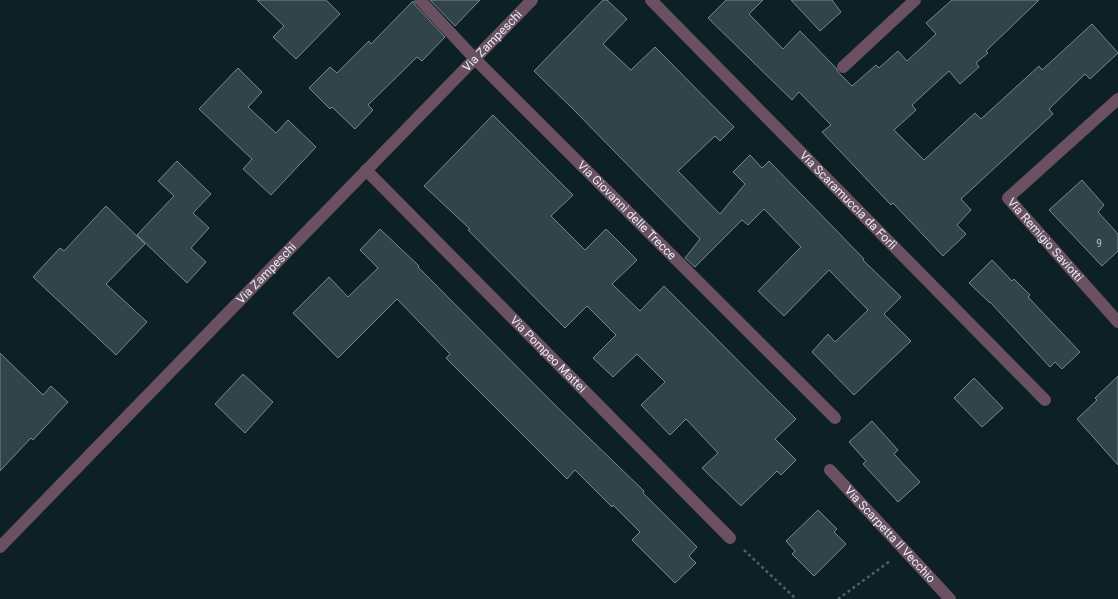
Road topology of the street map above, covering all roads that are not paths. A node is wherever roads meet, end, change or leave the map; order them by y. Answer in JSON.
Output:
{"nodes":[{"id":1,"x":420,"y":0,"type":"edge"},
{"id":2,"x":532,"y":0,"type":"edge"},
{"id":3,"x":651,"y":0,"type":"edge"},
{"id":4,"x":915,"y":0,"type":"edge"},
{"id":5,"x":475,"y":59,"type":"junction"},
{"id":6,"x":843,"y":67,"type":"dead end"},
{"id":7,"x":1118,"y":98,"type":"edge"},
{"id":8,"x":366,"y":170,"type":"junction"},
{"id":9,"x":1118,"y":322,"type":"edge"},
{"id":10,"x":1045,"y":400,"type":"dead end"},
{"id":11,"x":835,"y":418,"type":"dead end"},
{"id":12,"x":830,"y":470,"type":"dead end"},
{"id":13,"x":730,"y":538,"type":"road end"},
{"id":14,"x":0,"y":547,"type":"edge"},
{"id":15,"x":950,"y":599,"type":"edge"}],
"edges":[{"from":1,"to":5,"type":"street","name":"Via Giovanni delle Trecce"},
{"from":2,"to":5,"type":"street","name":"Via Zampeschi"},
{"from":3,"to":10,"type":"street","name":"Via Scaramuccia da Forlì"},
{"from":4,"to":6,"type":"street"},
{"from":5,"to":8,"type":"street","name":"Via Zampeschi"},
{"from":5,"to":11,"type":"street","name":"Via Giovanni delle Trecce"},
{"from":7,"to":9,"type":"street","name":"Via Remigio Saviotti"},
{"from":8,"to":13,"type":"street","name":"Via Pompeo Mattei"},
{"from":8,"to":14,"type":"street","name":"Via Zampeschi"},
{"from":12,"to":15,"type":"street","name":"Via Scarpetta Il Vecchio"}]}
